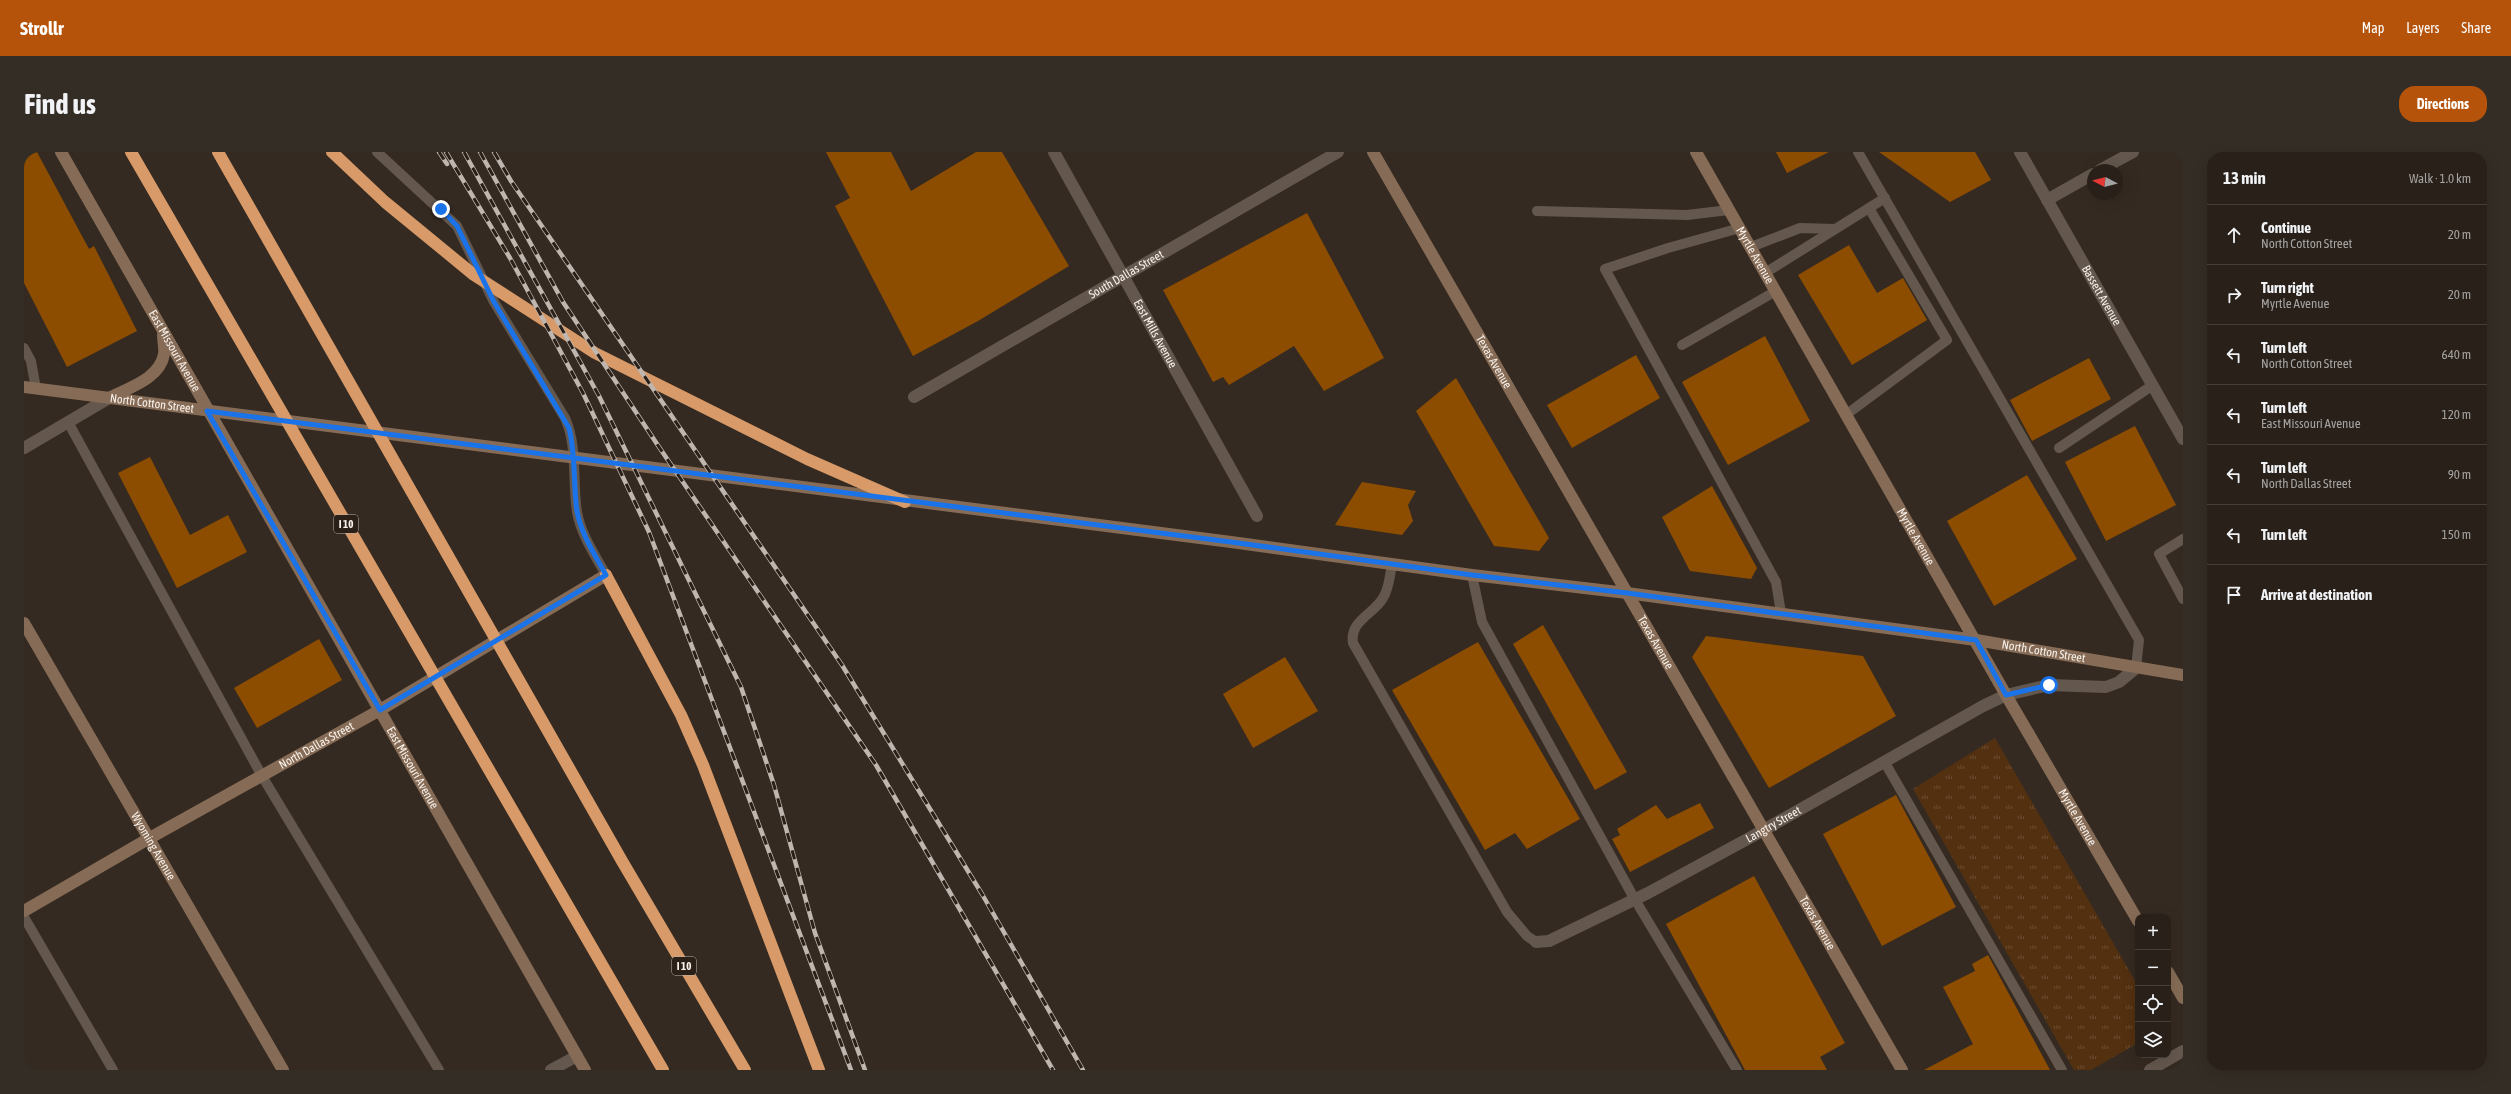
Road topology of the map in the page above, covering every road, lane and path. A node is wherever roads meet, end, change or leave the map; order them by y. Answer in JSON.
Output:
{"nodes":[{"id":1,"x":61,"y":152,"type":"edge"},
{"id":2,"x":131,"y":152,"type":"edge"},
{"id":3,"x":218,"y":152,"type":"edge"},
{"id":4,"x":332,"y":152,"type":"edge"},
{"id":5,"x":377,"y":152,"type":"edge"},
{"id":6,"x":1054,"y":152,"type":"edge"},
{"id":7,"x":1338,"y":152,"type":"edge"},
{"id":8,"x":1373,"y":152,"type":"edge"},
{"id":9,"x":1696,"y":152,"type":"edge"},
{"id":10,"x":1858,"y":152,"type":"edge"},
{"id":11,"x":2020,"y":152,"type":"edge"},
{"id":12,"x":2133,"y":152,"type":"edge"},
{"id":13,"x":2111,"y":164,"type":"edge"},
{"id":14,"x":2087,"y":177,"type":"edge"},
{"id":15,"x":1885,"y":198,"type":"junction"},
{"id":16,"x":2047,"y":200,"type":"junction"},
{"id":17,"x":1869,"y":208,"type":"junction"},
{"id":18,"x":1729,"y":210,"type":"junction"},
{"id":19,"x":1538,"y":211,"type":"dead end"},
{"id":20,"x":1740,"y":228,"type":"junction"},
{"id":21,"x":1835,"y":230,"type":"junction"},
{"id":22,"x":1751,"y":247,"type":"junction"},
{"id":23,"x":1765,"y":273,"type":"junction"},
{"id":24,"x":1123,"y":276,"type":"junction"},
{"id":25,"x":1776,"y":291,"type":"junction"},
{"id":26,"x":163,"y":332,"type":"junction"},
{"id":27,"x":1682,"y":345,"type":"dead end"},
{"id":28,"x":24,"y":348,"type":"edge"},
{"id":29,"x":2152,"y":385,"type":"junction"},
{"id":30,"x":30,"y":388,"type":"edge"},
{"id":31,"x":914,"y":397,"type":"dead end"},
{"id":32,"x":109,"y":398,"type":"junction"},
{"id":33,"x":207,"y":411,"type":"junction"},
{"id":34,"x":1847,"y":414,"type":"junction"},
{"id":35,"x":68,"y":422,"type":"junction"},
{"id":36,"x":2183,"y":439,"type":"edge"},
{"id":37,"x":24,"y":448,"type":"edge"},
{"id":38,"x":2059,"y":448,"type":"dead end"},
{"id":39,"x":905,"y":502,"type":"junction"},
{"id":40,"x":1257,"y":516,"type":"dead end"},
{"id":41,"x":2183,"y":539,"type":"edge"},
{"id":42,"x":1392,"y":564,"type":"junction"},
{"id":43,"x":606,"y":575,"type":"junction"},
{"id":44,"x":1472,"y":575,"type":"junction"},
{"id":45,"x":1627,"y":593,"type":"junction"},
{"id":46,"x":2183,"y":598,"type":"edge"},
{"id":47,"x":1781,"y":613,"type":"junction"},
{"id":48,"x":24,"y":623,"type":"edge"},
{"id":49,"x":1976,"y":640,"type":"junction"},
{"id":50,"x":2136,"y":668,"type":"junction"},
{"id":51,"x":2183,"y":675,"type":"edge"},
{"id":52,"x":2006,"y":695,"type":"junction"},
{"id":53,"x":380,"y":710,"type":"junction"},
{"id":54,"x":1884,"y":761,"type":"junction"},
{"id":55,"x":262,"y":776,"type":"junction"},
{"id":56,"x":1764,"y":830,"type":"junction"},
{"id":57,"x":148,"y":838,"type":"junction"},
{"id":58,"x":1634,"y":898,"type":"junction"},
{"id":59,"x":24,"y":911,"type":"edge"},
{"id":60,"x":2135,"y":916,"type":"edge"},
{"id":61,"x":24,"y":917,"type":"edge"},
{"id":62,"x":1536,"y":942,"type":"joint"},
{"id":63,"x":2171,"y":977,"type":"edge"},
{"id":64,"x":2183,"y":998,"type":"edge"},
{"id":65,"x":2183,"y":1051,"type":"edge"},
{"id":66,"x":577,"y":1056,"type":"junction"},
{"id":67,"x":113,"y":1070,"type":"edge"},
{"id":68,"x":283,"y":1070,"type":"edge"},
{"id":69,"x":439,"y":1070,"type":"edge"},
{"id":70,"x":551,"y":1070,"type":"edge"},
{"id":71,"x":585,"y":1070,"type":"edge"},
{"id":72,"x":663,"y":1070,"type":"edge"},
{"id":73,"x":745,"y":1070,"type":"edge"},
{"id":74,"x":819,"y":1070,"type":"edge"},
{"id":75,"x":1737,"y":1070,"type":"edge"},
{"id":76,"x":1902,"y":1070,"type":"edge"},
{"id":77,"x":2062,"y":1070,"type":"edge"},
{"id":78,"x":2150,"y":1070,"type":"edge"}],
"edges":[{"from":1,"to":26,"type":"main road","name":"East Missouri Avenue"},
{"from":2,"to":72,"type":"highway","number":"I 10"},
{"from":3,"to":73,"type":"highway","number":"I 10"},
{"from":4,"to":39,"type":"highway"},
{"from":5,"to":43,"type":"lane"},
{"from":6,"to":24,"type":"street","name":"East Mills Avenue"},
{"from":7,"to":24,"type":"street","name":"South Dallas Street"},
{"from":8,"to":45,"type":"main road","name":"Texas Avenue"},
{"from":9,"to":18,"type":"main road","name":"Myrtle Avenue"},
{"from":10,"to":15,"type":"lane"},
{"from":11,"to":16,"type":"street","name":"Bassett Avenue"},
{"from":12,"to":13,"type":"street"},
{"from":14,"to":16,"type":"street"},
{"from":15,"to":17,"type":"lane"},
{"from":15,"to":50,"type":"lane"},
{"from":16,"to":29,"type":"street","name":"Bassett Avenue"},
{"from":17,"to":21,"type":"lane"},
{"from":17,"to":34,"type":"lane"},
{"from":18,"to":19,"type":"lane"},
{"from":18,"to":20,"type":"main road","name":"Myrtle Avenue"},
{"from":20,"to":22,"type":"main road","name":"Myrtle Avenue"},
{"from":20,"to":47,"type":"lane"},
{"from":21,"to":22,"type":"lane"},
{"from":21,"to":23,"type":"lane"},
{"from":22,"to":23,"type":"main road","name":"Myrtle Avenue"},
{"from":23,"to":25,"type":"main road","name":"Myrtle Avenue"},
{"from":24,"to":31,"type":"street","name":"South Dallas Street"},
{"from":24,"to":40,"type":"street","name":"East Mills Avenue"},
{"from":25,"to":27,"type":"lane"},
{"from":25,"to":34,"type":"main road","name":"Myrtle Avenue"},
{"from":26,"to":32,"type":"main road"},
{"from":26,"to":33,"type":"main road","name":"East Missouri Avenue"},
{"from":28,"to":30,"type":"lane"},
{"from":29,"to":36,"type":"street","name":"Bassett Avenue"},
{"from":29,"to":38,"type":"lane"},
{"from":30,"to":32,"type":"main road","name":"North Cotton Street"},
{"from":32,"to":33,"type":"main road","name":"North Cotton Street"},
{"from":32,"to":35,"type":"street"},
{"from":33,"to":39,"type":"main road","name":"North Cotton Street"},
{"from":33,"to":53,"type":"main road","name":"East Missouri Avenue"},
{"from":34,"to":49,"type":"main road","name":"Myrtle Avenue"},
{"from":35,"to":37,"type":"street"},
{"from":35,"to":55,"type":"lane"},
{"from":39,"to":42,"type":"main road","name":"North Cotton Street"},
{"from":41,"to":46,"type":"lane"},
{"from":42,"to":44,"type":"main road","name":"North Cotton Street"},
{"from":42,"to":62,"type":"lane"},
{"from":43,"to":53,"type":"main road","name":"North Dallas Street"},
{"from":43,"to":74,"type":"highway"},
{"from":44,"to":45,"type":"main road","name":"North Cotton Street"},
{"from":44,"to":58,"type":"lane"},
{"from":45,"to":47,"type":"main road","name":"North Cotton Street"},
{"from":45,"to":56,"type":"main road","name":"Texas Avenue"},
{"from":47,"to":49,"type":"main road","name":"North Cotton Street"},
{"from":48,"to":57,"type":"main road","name":"Wyoming Avenue"},
{"from":49,"to":50,"type":"main road","name":"North Cotton Street"},
{"from":49,"to":52,"type":"main road","name":"Myrtle Avenue"},
{"from":50,"to":51,"type":"main road","name":"North Cotton Street"},
{"from":50,"to":52,"type":"street"},
{"from":52,"to":54,"type":"street","name":"Langtry Street"},
{"from":52,"to":60,"type":"main road","name":"Myrtle Avenue"},
{"from":53,"to":55,"type":"main road","name":"North Dallas Street"},
{"from":53,"to":66,"type":"main road","name":"East Missouri Avenue"},
{"from":54,"to":56,"type":"street","name":"Langtry Street"},
{"from":54,"to":77,"type":"lane"},
{"from":55,"to":57,"type":"main road","name":"North Dallas Street"},
{"from":55,"to":69,"type":"lane"},
{"from":56,"to":58,"type":"street","name":"Langtry Street"},
{"from":56,"to":76,"type":"main road","name":"Texas Avenue"},
{"from":57,"to":59,"type":"main road","name":"North Dallas Street"},
{"from":57,"to":68,"type":"main road","name":"Wyoming Avenue"},
{"from":58,"to":62,"type":"street","name":"Langtry Street"},
{"from":58,"to":75,"type":"lane"},
{"from":61,"to":67,"type":"lane"},
{"from":63,"to":64,"type":"main road"},
{"from":65,"to":78,"type":"street"},
{"from":66,"to":70,"type":"street"},
{"from":66,"to":71,"type":"main road","name":"East Missouri Avenue"}]}
